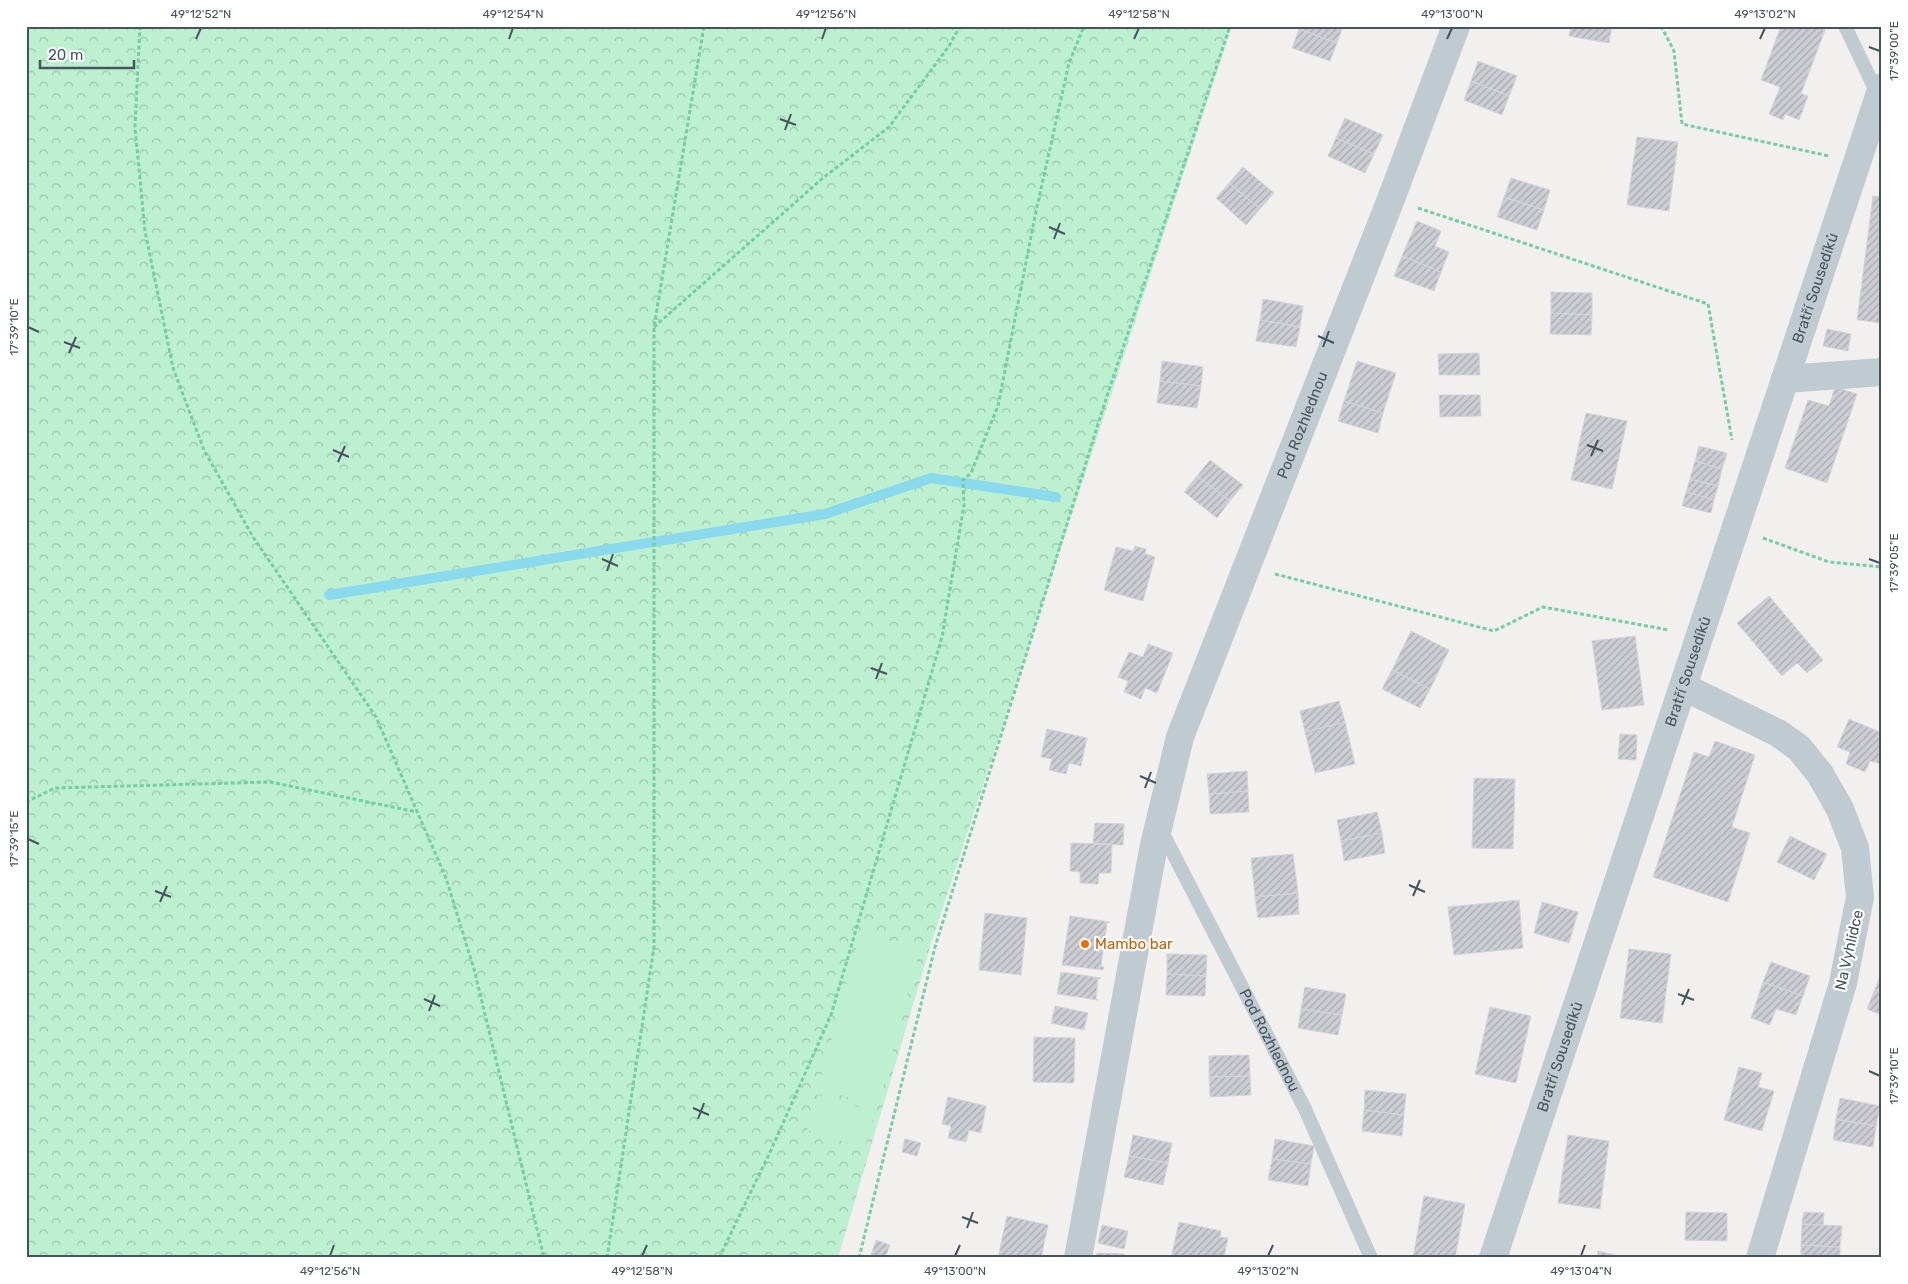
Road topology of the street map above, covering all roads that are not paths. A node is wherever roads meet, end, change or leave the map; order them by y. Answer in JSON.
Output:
{"nodes":[{"id":1,"x":1456,"y":26,"type":"edge"},
{"id":2,"x":1845,"y":26,"type":"edge"},
{"id":3,"x":1880,"y":91,"type":"edge"},
{"id":4,"x":1874,"y":142,"type":"edge"},
{"id":5,"x":1882,"y":372,"type":"edge"},
{"id":6,"x":1784,"y":379,"type":"junction"},
{"id":7,"x":1684,"y":688,"type":"junction"},
{"id":8,"x":1159,"y":826,"type":"junction"},
{"id":9,"x":1078,"y":1258,"type":"edge"},
{"id":10,"x":1370,"y":1258,"type":"edge"},
{"id":11,"x":1493,"y":1258,"type":"edge"},
{"id":12,"x":1760,"y":1258,"type":"edge"}],
"edges":[{"from":1,"to":8,"type":"street","name":"Pod Rozhlednou"},
{"from":2,"to":3,"type":"lane"},
{"from":3,"to":4,"type":"street","name":"Bratří Sousedíků"},
{"from":4,"to":6,"type":"street","name":"Bratří Sousedíků"},
{"from":5,"to":6,"type":"street"},
{"from":6,"to":7,"type":"street","name":"Bratří Sousedíků"},
{"from":7,"to":11,"type":"street","name":"Bratří Sousedíků"},
{"from":7,"to":12,"type":"street","name":"Na Vyhlídce"},
{"from":8,"to":9,"type":"street","name":"Pod Rozhlednou"},
{"from":8,"to":10,"type":"lane","name":"Pod Rozhlednou"}]}
